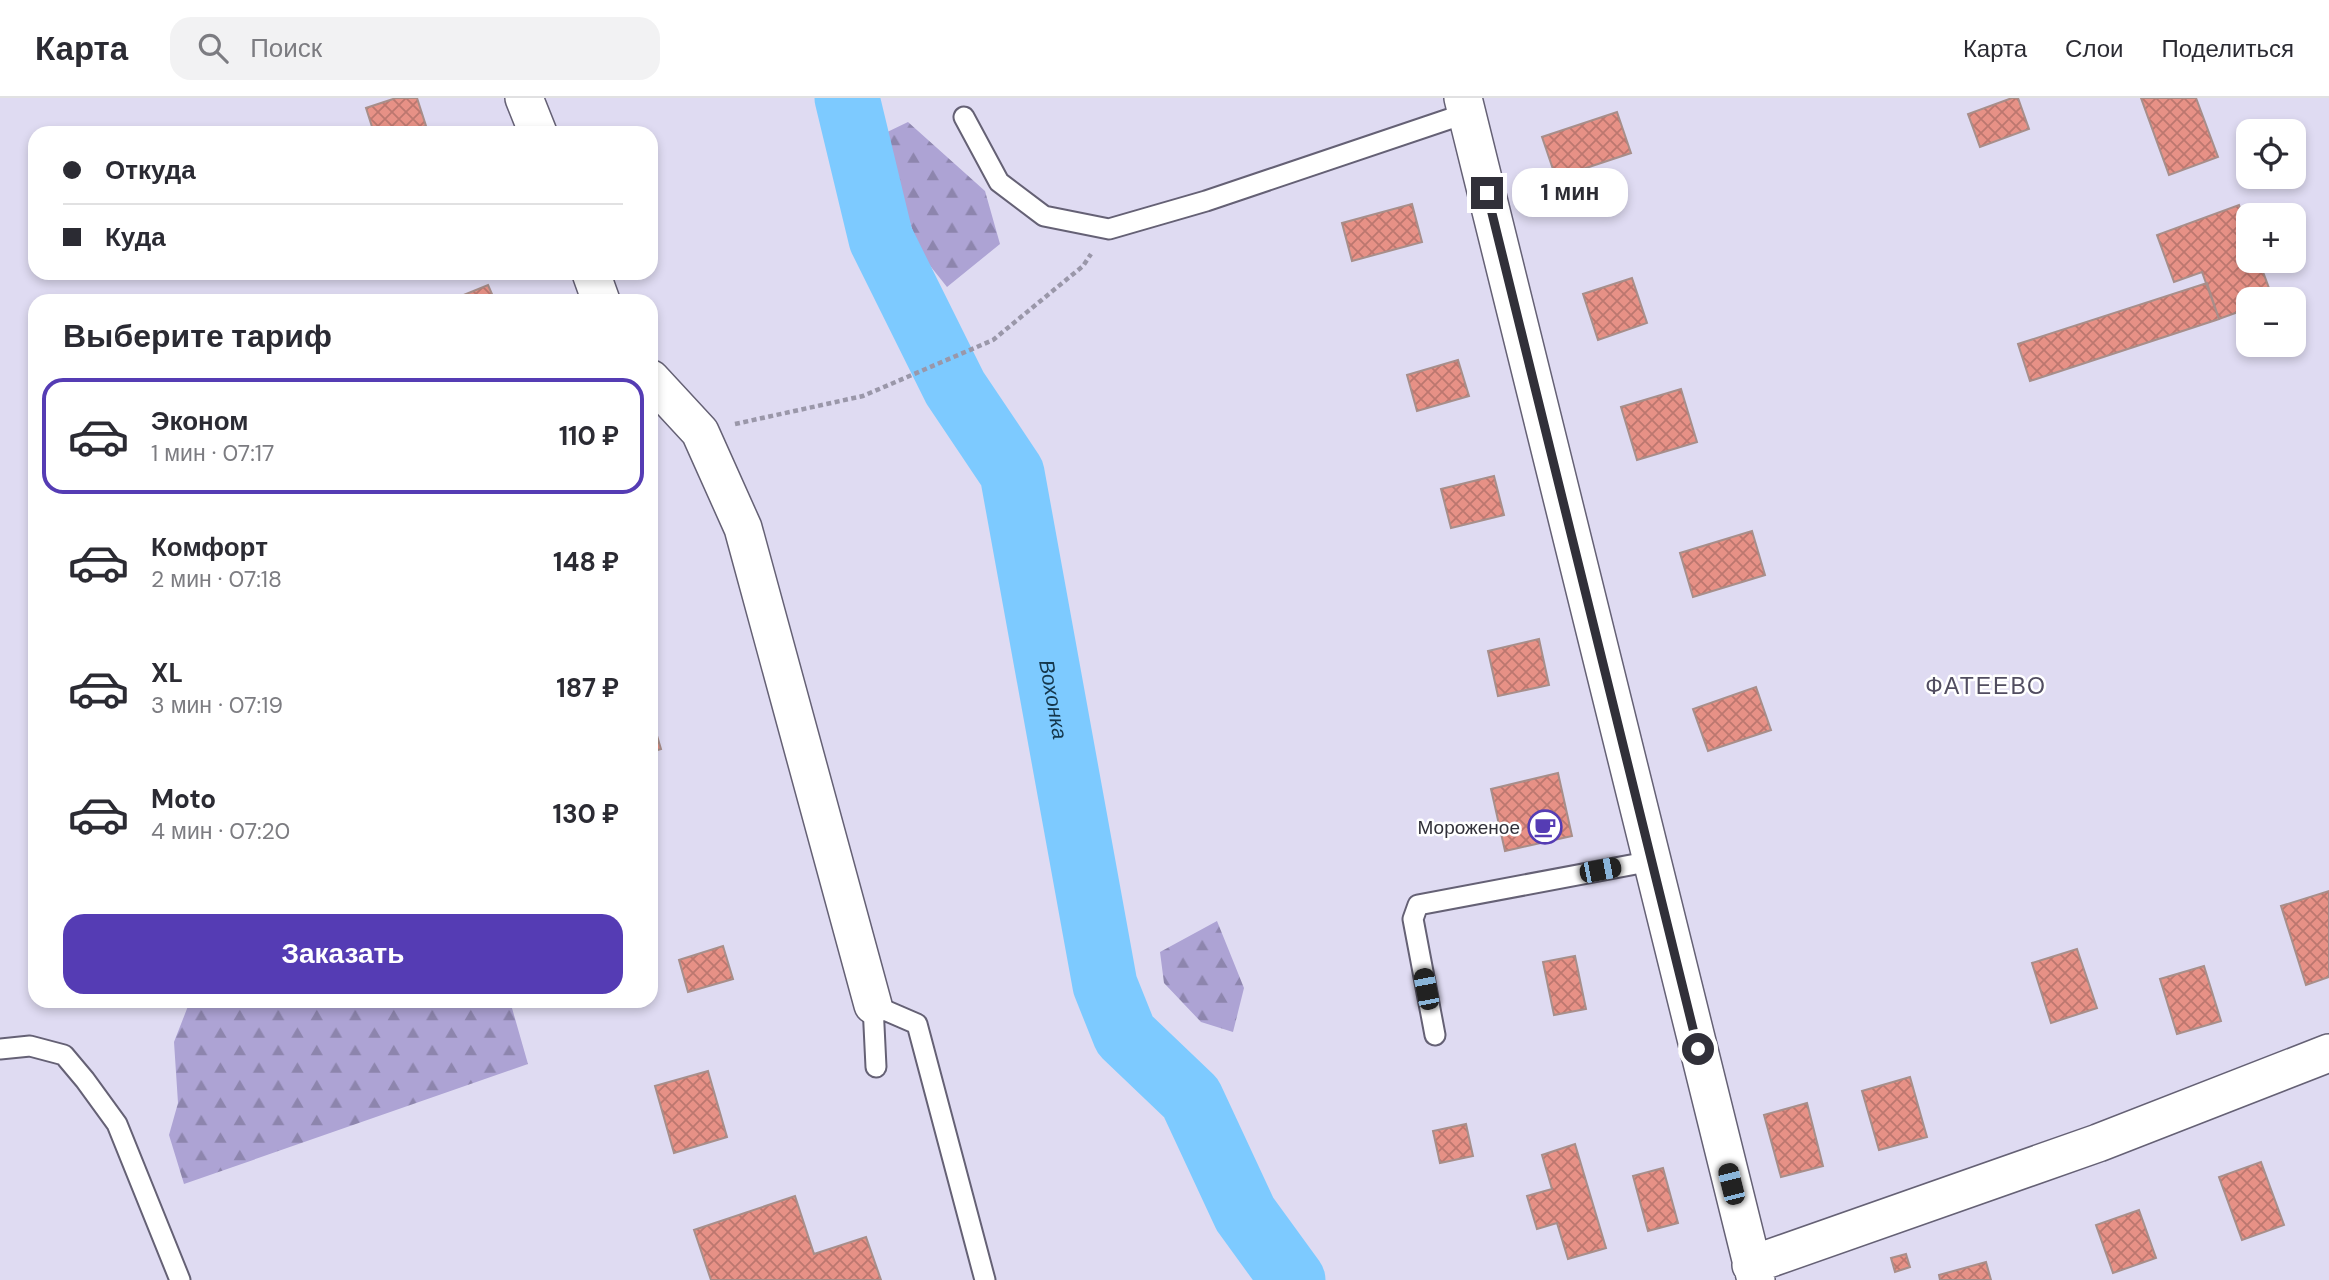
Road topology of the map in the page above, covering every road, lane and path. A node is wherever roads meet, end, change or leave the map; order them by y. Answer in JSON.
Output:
{"nodes":[{"id":1,"x":524,"y":98,"type":"edge"},
{"id":2,"x":1465,"y":105,"type":"edge"},
{"id":3,"x":964,"y":117,"type":"dead end"},
{"id":4,"x":535,"y":126,"type":"edge"},
{"id":5,"x":1109,"y":229,"type":"junction"},
{"id":6,"x":658,"y":387,"type":"edge"},
{"id":7,"x":700,"y":432,"type":"junction"},
{"id":8,"x":1652,"y":861,"type":"junction"},
{"id":9,"x":873,"y":1005,"type":"junction"},
{"id":10,"x":1435,"y":1035,"type":"dead end"},
{"id":11,"x":0,"y":1049,"type":"edge"},
{"id":12,"x":2329,"y":1053,"type":"edge"},
{"id":13,"x":876,"y":1067,"type":"dead end"},
{"id":14,"x":1754,"y":1273,"type":"edge"},
{"id":15,"x":180,"y":1280,"type":"edge"},
{"id":16,"x":985,"y":1280,"type":"edge"}],
"edges":[{"from":1,"to":4,"type":"street"},
{"from":2,"to":5,"type":"lane"},
{"from":2,"to":8,"type":"street"},
{"from":3,"to":5,"type":"lane"},
{"from":5,"to":7,"type":"path"},
{"from":6,"to":7,"type":"street"},
{"from":7,"to":9,"type":"street"},
{"from":8,"to":10,"type":"lane"},
{"from":8,"to":14,"type":"street"},
{"from":9,"to":13,"type":"lane"},
{"from":9,"to":16,"type":"lane"},
{"from":11,"to":15,"type":"lane"},
{"from":12,"to":14,"type":"street"}]}
